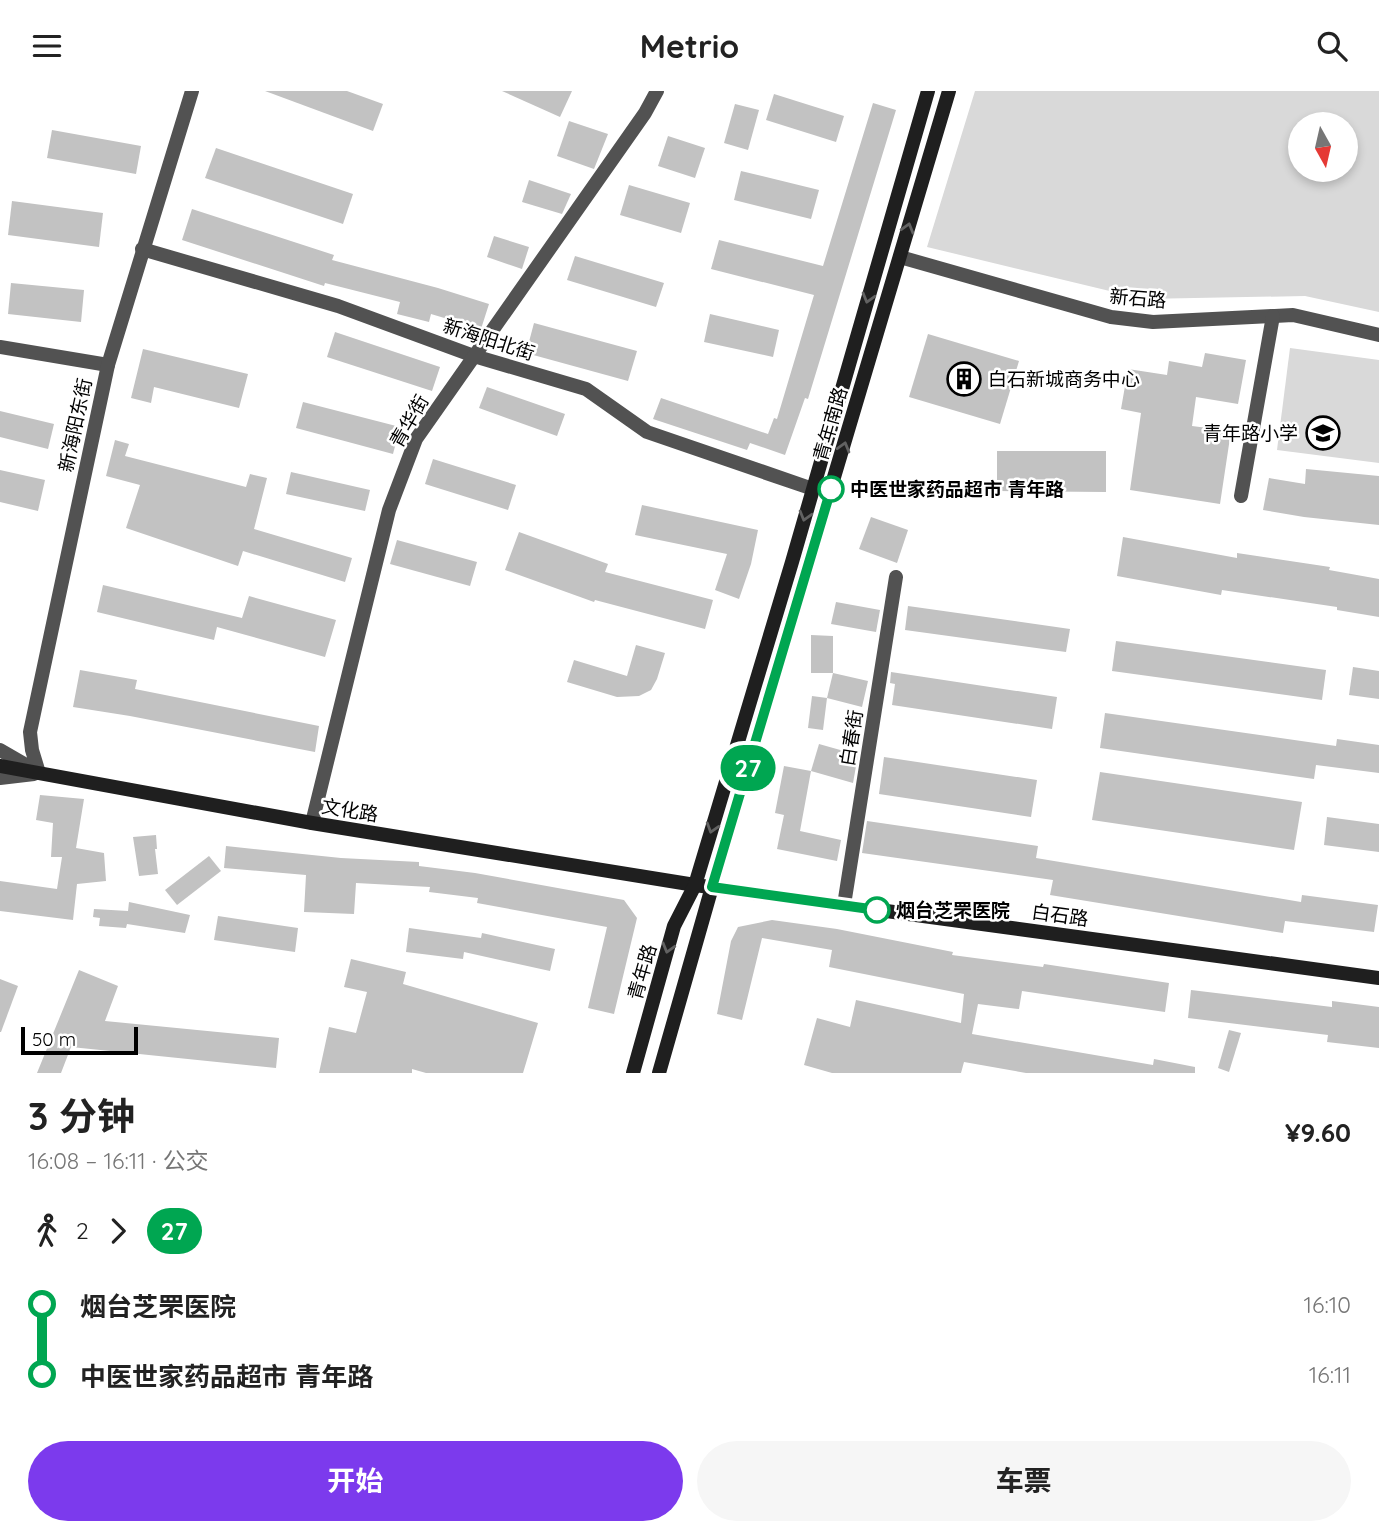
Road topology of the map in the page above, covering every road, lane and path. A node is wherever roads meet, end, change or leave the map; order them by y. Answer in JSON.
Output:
{"nodes":[{"id":1,"x":192,"y":91,"type":"edge"},
{"id":2,"x":657,"y":91,"type":"edge"},
{"id":3,"x":928,"y":91,"type":"edge"},
{"id":4,"x":949,"y":91,"type":"edge"},
{"id":5,"x":142,"y":249,"type":"junction"},
{"id":6,"x":900,"y":257,"type":"junction"},
{"id":7,"x":1273,"y":316,"type":"junction"},
{"id":8,"x":1379,"y":335,"type":"edge"},
{"id":9,"x":0,"y":347,"type":"edge"},
{"id":10,"x":474,"y":356,"type":"junction"},
{"id":11,"x":108,"y":365,"type":"junction"},
{"id":12,"x":813,"y":489,"type":"junction"},
{"id":13,"x":1241,"y":496,"type":"dead end"},
{"id":14,"x":896,"y":577,"type":"dead end"},
{"id":15,"x":0,"y":750,"type":"edge"},
{"id":16,"x":0,"y":766,"type":"edge"},
{"id":17,"x":39,"y":773,"type":"junction"},
{"id":18,"x":0,"y":778,"type":"edge"},
{"id":19,"x":312,"y":823,"type":"junction"},
{"id":20,"x":695,"y":885,"type":"junction"},
{"id":21,"x":712,"y":887,"type":"junction"},
{"id":22,"x":844,"y":905,"type":"junction"},
{"id":23,"x":1379,"y":978,"type":"edge"},
{"id":24,"x":634,"y":1073,"type":"edge"},
{"id":25,"x":659,"y":1073,"type":"edge"}],
"edges":[{"from":1,"to":5,"type":"street","name":"新海阳东街"},
{"from":2,"to":10,"type":"street","name":"青华街"},
{"from":3,"to":12,"type":"main road","name":"青年南路","one_way":true},
{"from":6,"to":4,"type":"main road","name":"青年南路","one_way":true},
{"from":5,"to":10,"type":"street","name":"新海阳北街"},
{"from":5,"to":11,"type":"street","name":"新海阳东街"},
{"from":6,"to":7,"type":"street","name":"新石路"},
{"from":21,"to":6,"type":"main road","name":"青年南路","one_way":true},
{"from":7,"to":8,"type":"street","name":"新石路"},
{"from":7,"to":13,"type":"street"},
{"from":9,"to":11,"type":"street"},
{"from":10,"to":12,"type":"street","name":"新海阳北街"},
{"from":10,"to":19,"type":"street","name":"青华街"},
{"from":11,"to":17,"type":"street","name":"新海阳东街"},
{"from":12,"to":20,"type":"main road","name":"青年南路","one_way":true},
{"from":14,"to":22,"type":"street","name":"白春街"},
{"from":15,"to":17,"type":"street"},
{"from":16,"to":17,"type":"main road","name":"文化路"},
{"from":17,"to":18,"type":"street"},
{"from":17,"to":19,"type":"main road","name":"文化路"},
{"from":19,"to":20,"type":"main road","name":"文化路"},
{"from":20,"to":21,"type":"main road","name":"白石路"},
{"from":20,"to":24,"type":"main road","name":"青年路","one_way":true},
{"from":21,"to":22,"type":"main road","name":"白石路"},
{"from":21,"to":25,"type":"main road"},
{"from":22,"to":23,"type":"main road","name":"白石路"}]}
